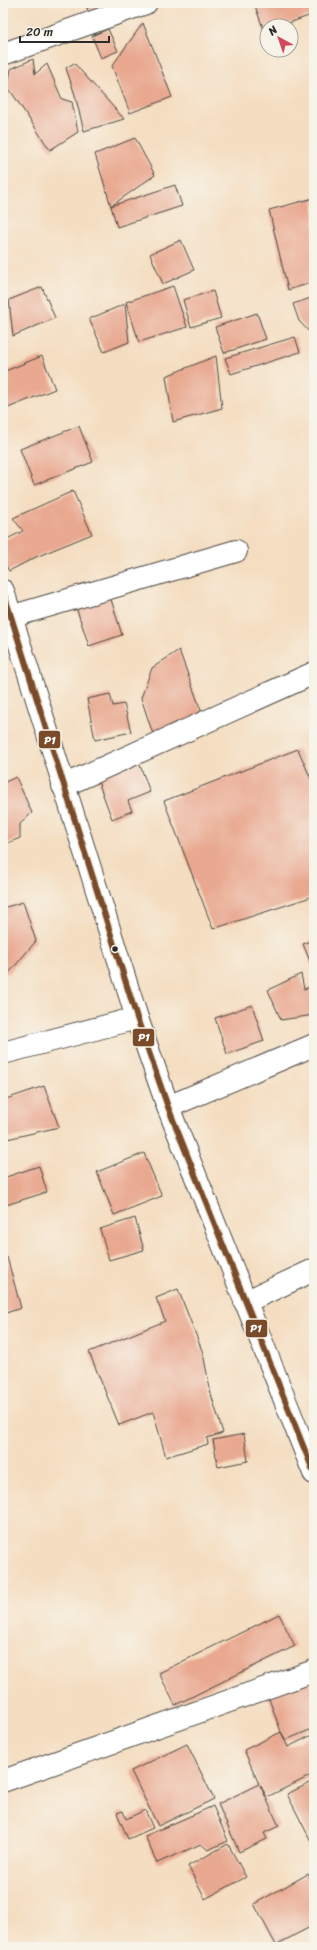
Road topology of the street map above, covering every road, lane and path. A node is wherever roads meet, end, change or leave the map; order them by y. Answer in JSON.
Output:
{"nodes":[{"id":1,"x":146,"y":3,"type":"edge"},
{"id":2,"x":3,"y":54,"type":"edge"},
{"id":3,"x":236,"y":551,"type":"dead end"},
{"id":4,"x":3,"y":591,"type":"edge"},
{"id":5,"x":7,"y":618,"type":"edge"},
{"id":6,"x":314,"y":673,"type":"edge"},
{"id":7,"x":63,"y":786,"type":"junction"},
{"id":8,"x":137,"y":1018,"type":"junction"},
{"id":9,"x":314,"y":1045,"type":"edge"},
{"id":10,"x":3,"y":1053,"type":"edge"},
{"id":11,"x":168,"y":1107,"type":"junction"},
{"id":12,"x":314,"y":1270,"type":"edge"},
{"id":13,"x":245,"y":1302,"type":"junction"},
{"id":14,"x":314,"y":1472,"type":"edge"},
{"id":15,"x":314,"y":1671,"type":"edge"},
{"id":16,"x":3,"y":1781,"type":"edge"}],
"edges":[{"from":1,"to":2,"type":"street"},
{"from":3,"to":5,"type":"street"},
{"from":4,"to":5,"type":"street"},
{"from":5,"to":7,"type":"street"},
{"from":6,"to":7,"type":"street"},
{"from":7,"to":8,"type":"street"},
{"from":8,"to":10,"type":"street"},
{"from":8,"to":11,"type":"street"},
{"from":9,"to":11,"type":"street"},
{"from":11,"to":13,"type":"street"},
{"from":12,"to":13,"type":"street"},
{"from":13,"to":14,"type":"street"},
{"from":15,"to":16,"type":"street"}]}
